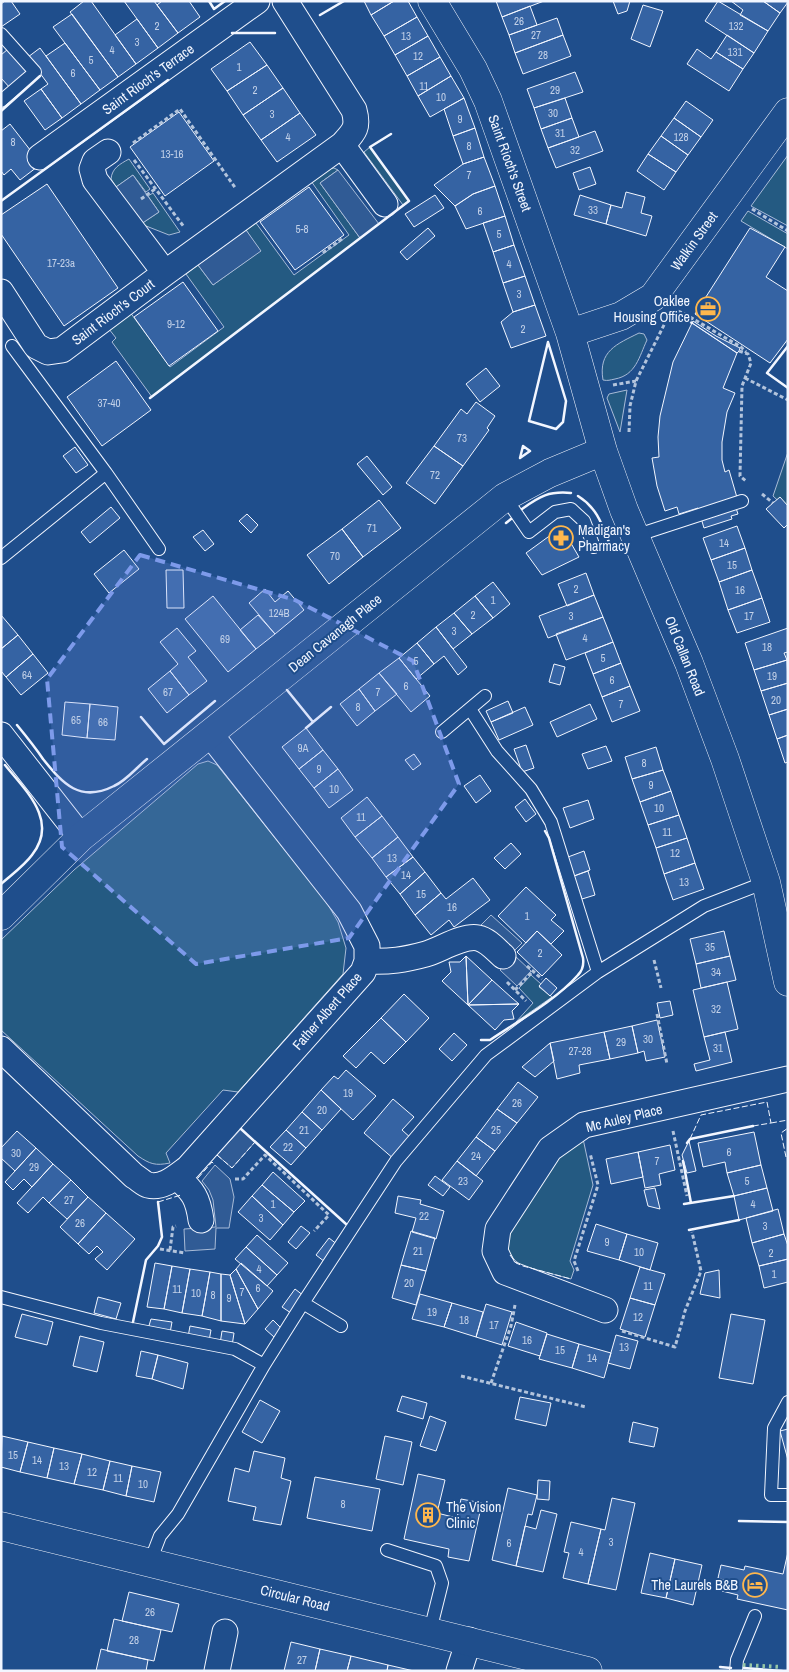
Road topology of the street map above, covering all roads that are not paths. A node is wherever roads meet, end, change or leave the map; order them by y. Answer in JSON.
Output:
{"nodes":[{"id":1,"x":257,"y":1,"type":"edge"},
{"id":2,"x":285,"y":1,"type":"edge"},
{"id":3,"x":432,"y":1,"type":"edge"},
{"id":4,"x":1,"y":34,"type":"edge"},
{"id":5,"x":1,"y":101,"type":"edge"},
{"id":6,"x":788,"y":112,"type":"edge"},
{"id":7,"x":342,"y":145,"type":"junction"},
{"id":8,"x":117,"y":150,"type":"road end"},
{"id":9,"x":40,"y":157,"type":"dead end"},
{"id":10,"x":385,"y":204,"type":"dead end"},
{"id":11,"x":165,"y":273,"type":"junction"},
{"id":12,"x":1,"y":292,"type":"edge"},
{"id":13,"x":570,"y":333,"type":"junction"},
{"id":14,"x":12,"y":346,"type":"dead end"},
{"id":15,"x":614,"y":446,"type":"junction"},
{"id":16,"x":106,"y":473,"type":"junction"},
{"id":17,"x":505,"y":497,"type":"junction"},
{"id":18,"x":742,"y":501,"type":"dead end"},
{"id":19,"x":636,"y":538,"type":"junction"},
{"id":20,"x":594,"y":547,"type":"dead end"},
{"id":21,"x":159,"y":549,"type":"dead end"},
{"id":22,"x":1,"y":558,"type":"edge"},
{"id":23,"x":486,"y":696,"type":"dead end"},
{"id":24,"x":470,"y":709,"type":"junction"},
{"id":25,"x":442,"y":732,"type":"dead end"},
{"id":26,"x":210,"y":734,"type":"junction"},
{"id":27,"x":1,"y":735,"type":"edge"},
{"id":28,"x":81,"y":837,"type":"junction"},
{"id":29,"x":766,"y":882,"type":"junction"},
{"id":30,"x":1,"y":916,"type":"edge"},
{"id":31,"x":367,"y":961,"type":"junction"},
{"id":32,"x":503,"y":967,"type":"road end"},
{"id":33,"x":598,"y":972,"type":"junction"},
{"id":34,"x":788,"y":982,"type":"edge"},
{"id":35,"x":1,"y":1049,"type":"edge"},
{"id":36,"x":788,"y":1079,"type":"edge"},
{"id":37,"x":177,"y":1177,"type":"junction"},
{"id":38,"x":201,"y":1220,"type":"dead end"},
{"id":39,"x":1,"y":1297,"type":"edge"},
{"id":40,"x":303,"y":1302,"type":"junction"},
{"id":41,"x":595,"y":1307,"type":"road end"},
{"id":42,"x":341,"y":1326,"type":"dead end"},
{"id":43,"x":264,"y":1366,"type":"junction"},
{"id":44,"x":788,"y":1402,"type":"edge"},
{"id":45,"x":788,"y":1495,"type":"edge"},
{"id":46,"x":1,"y":1526,"type":"edge"},
{"id":47,"x":387,"y":1550,"type":"dead end"},
{"id":48,"x":150,"y":1562,"type":"junction"},
{"id":49,"x":755,"y":1616,"type":"dead end"},
{"id":50,"x":430,"y":1631,"type":"junction"},
{"id":51,"x":225,"y":1632,"type":"dead end"},
{"id":52,"x":468,"y":1640,"type":"junction"},
{"id":53,"x":217,"y":1671,"type":"edge"},
{"id":54,"x":459,"y":1671,"type":"edge"},
{"id":55,"x":588,"y":1671,"type":"edge"},
{"id":56,"x":736,"y":1671,"type":"edge"}],
"edges":[{"from":1,"to":9,"type":"street","name":"Saint Rioch's Terrace"},
{"from":2,"to":7,"type":"street","name":"Saint Rioch's Court"},
{"from":3,"to":13,"type":"street","name":"Saint Rioch's Street"},
{"from":4,"to":5,"type":"lane"},
{"from":6,"to":13,"type":"street","name":"Walkin Street"},
{"from":7,"to":10,"type":"street"},
{"from":7,"to":11,"type":"street","name":"Saint Rioch's Court"},
{"from":8,"to":11,"type":"street","name":"Saint Rioch's Court"},
{"from":11,"to":12,"type":"street","name":"Saint Rioch's Court"},
{"from":13,"to":15,"type":"street","name":"Old Callan Road"},
{"from":14,"to":16,"type":"lane"},
{"from":15,"to":17,"type":"street","name":"Dean Cavanagh Place"},
{"from":15,"to":19,"type":"street","name":"Old Callan Road"},
{"from":16,"to":21,"type":"lane"},
{"from":16,"to":22,"type":"lane"},
{"from":17,"to":20,"type":"lane"},
{"from":17,"to":26,"type":"street","name":"Dean Cavanagh Place"},
{"from":18,"to":19,"type":"lane"},
{"from":19,"to":29,"type":"street","name":"Old Callan Road"},
{"from":23,"to":24,"type":"lane"},
{"from":24,"to":25,"type":"lane"},
{"from":24,"to":33,"type":"lane"},
{"from":26,"to":28,"type":"street","name":"Dean Cavanagh Place"},
{"from":26,"to":31,"type":"street","name":"Father Albert Place"},
{"from":27,"to":28,"type":"street"},
{"from":28,"to":30,"type":"street","name":"Dean Cavanagh Place"},
{"from":29,"to":33,"type":"lane"},
{"from":29,"to":34,"type":"street","name":"Old Callan Road"},
{"from":31,"to":32,"type":"street"},
{"from":31,"to":37,"type":"street","name":"Father Albert Place"},
{"from":33,"to":40,"type":"lane"},
{"from":35,"to":37,"type":"street","name":"Father Albert Place"},
{"from":36,"to":41,"type":"street","name":"Mc Auley Place"},
{"from":37,"to":38,"type":"street"},
{"from":39,"to":43,"type":"lane"},
{"from":40,"to":42,"type":"lane"},
{"from":40,"to":43,"type":"lane"},
{"from":43,"to":48,"type":"lane"},
{"from":44,"to":45,"type":"lane"},
{"from":46,"to":48,"type":"street","name":"Circular Road"},
{"from":47,"to":50,"type":"lane"},
{"from":48,"to":50,"type":"street","name":"Circular Road"},
{"from":49,"to":56,"type":"lane"},
{"from":50,"to":52,"type":"street","name":"Circular Road"},
{"from":51,"to":53,"type":"street"},
{"from":52,"to":54,"type":"street"},
{"from":52,"to":55,"type":"street","name":"Circular Road"}]}
